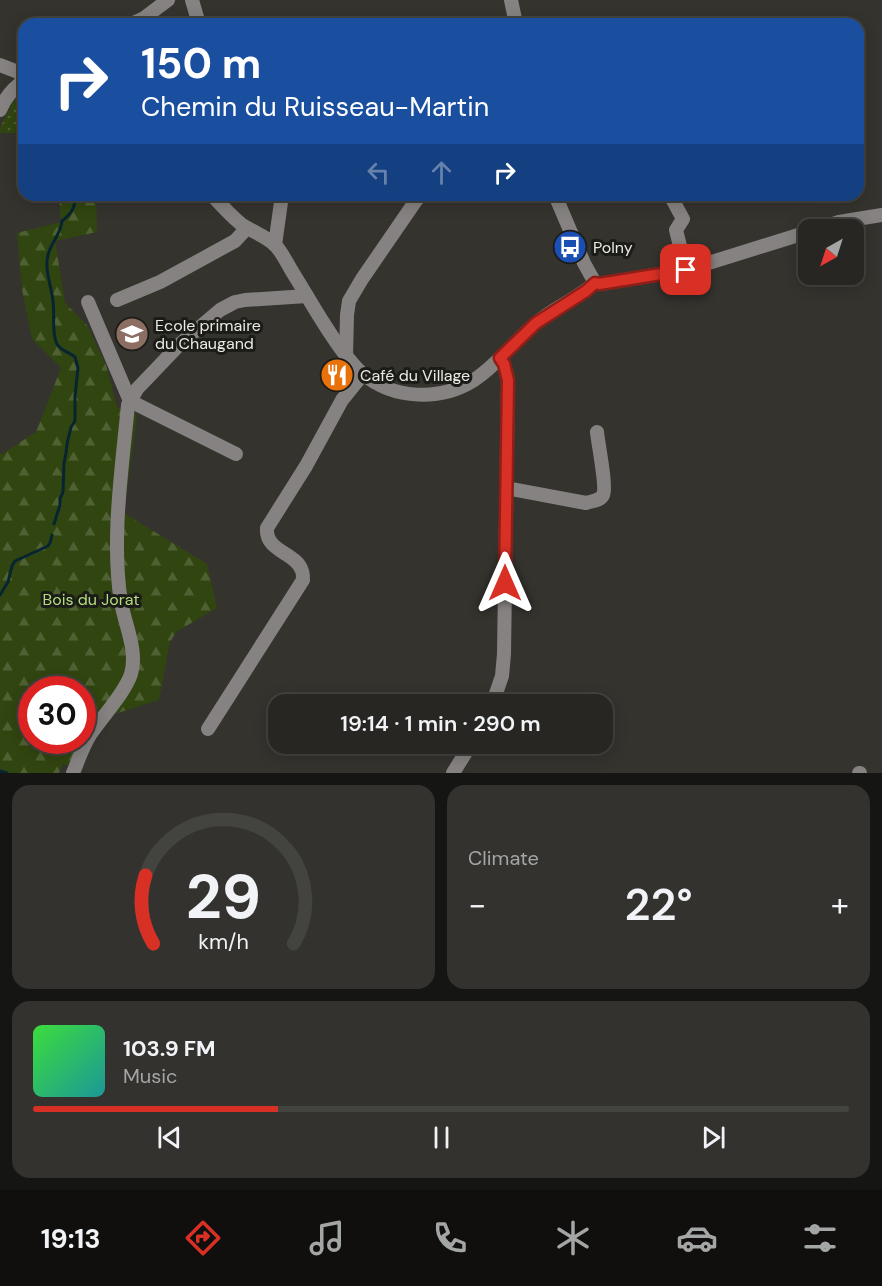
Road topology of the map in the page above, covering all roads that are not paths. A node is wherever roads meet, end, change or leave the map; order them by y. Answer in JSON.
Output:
{"nodes":[{"id":1,"x":168,"y":0,"type":"edge"},
{"id":2,"x":192,"y":0,"type":"edge"},
{"id":3,"x":511,"y":0,"type":"edge"},
{"id":4,"x":144,"y":18,"type":"edge"},
{"id":5,"x":197,"y":18,"type":"edge"},
{"id":6,"x":515,"y":18,"type":"edge"},
{"id":7,"x":0,"y":65,"type":"edge"},
{"id":8,"x":18,"y":72,"type":"edge"},
{"id":9,"x":18,"y":84,"type":"edge"},
{"id":10,"x":0,"y":110,"type":"edge"},
{"id":11,"x":217,"y":201,"type":"edge"},
{"id":12,"x":281,"y":201,"type":"edge"},
{"id":13,"x":416,"y":201,"type":"edge"},
{"id":14,"x":558,"y":201,"type":"edge"},
{"id":15,"x":673,"y":201,"type":"edge"},
{"id":16,"x":882,"y":215,"type":"edge"},
{"id":17,"x":857,"y":219,"type":"edge"},
{"id":18,"x":247,"y":228,"type":"junction"},
{"id":19,"x":798,"y":234,"type":"edge"},
{"id":20,"x":275,"y":245,"type":"junction"},
{"id":21,"x":686,"y":270,"type":"junction"},
{"id":22,"x":595,"y":283,"type":"junction"},
{"id":23,"x":307,"y":296,"type":"junction"},
{"id":24,"x":117,"y":300,"type":"dead end"},
{"id":25,"x":88,"y":302,"type":"dead end"},
{"id":26,"x":346,"y":356,"type":"junction"},
{"id":27,"x":500,"y":358,"type":"junction"},
{"id":28,"x":363,"y":374,"type":"junction"},
{"id":29,"x":130,"y":401,"type":"junction"},
{"id":30,"x":597,"y":432,"type":"dead end"},
{"id":31,"x":236,"y":454,"type":"dead end"},
{"id":32,"x":506,"y":488,"type":"junction"},
{"id":33,"x":496,"y":694,"type":"edge"},
{"id":34,"x":208,"y":729,"type":"dead end"},
{"id":35,"x":465,"y":754,"type":"edge"},
{"id":36,"x":74,"y":772,"type":"edge"},
{"id":37,"x":453,"y":772,"type":"edge"}],
"edges":[{"from":1,"to":4,"type":"street"},
{"from":2,"to":5,"type":"street"},
{"from":3,"to":6,"type":"street"},
{"from":7,"to":8,"type":"street"},
{"from":9,"to":10,"type":"street"},
{"from":11,"to":18,"type":"street"},
{"from":12,"to":20,"type":"street"},
{"from":13,"to":26,"type":"street"},
{"from":14,"to":22,"type":"street"},
{"from":15,"to":21,"type":"street"},
{"from":16,"to":17,"type":"street"},
{"from":18,"to":20,"type":"street"},
{"from":18,"to":24,"type":"street"},
{"from":19,"to":21,"type":"street"},
{"from":20,"to":23,"type":"street"},
{"from":21,"to":22,"type":"street"},
{"from":22,"to":27,"type":"street"},
{"from":23,"to":26,"type":"street"},
{"from":23,"to":29,"type":"street"},
{"from":25,"to":29,"type":"street"},
{"from":26,"to":28,"type":"street"},
{"from":27,"to":28,"type":"street"},
{"from":27,"to":32,"type":"street"},
{"from":28,"to":34,"type":"street"},
{"from":29,"to":31,"type":"street"},
{"from":29,"to":36,"type":"street"},
{"from":30,"to":32,"type":"street"},
{"from":32,"to":33,"type":"street"},
{"from":35,"to":37,"type":"street"}]}
